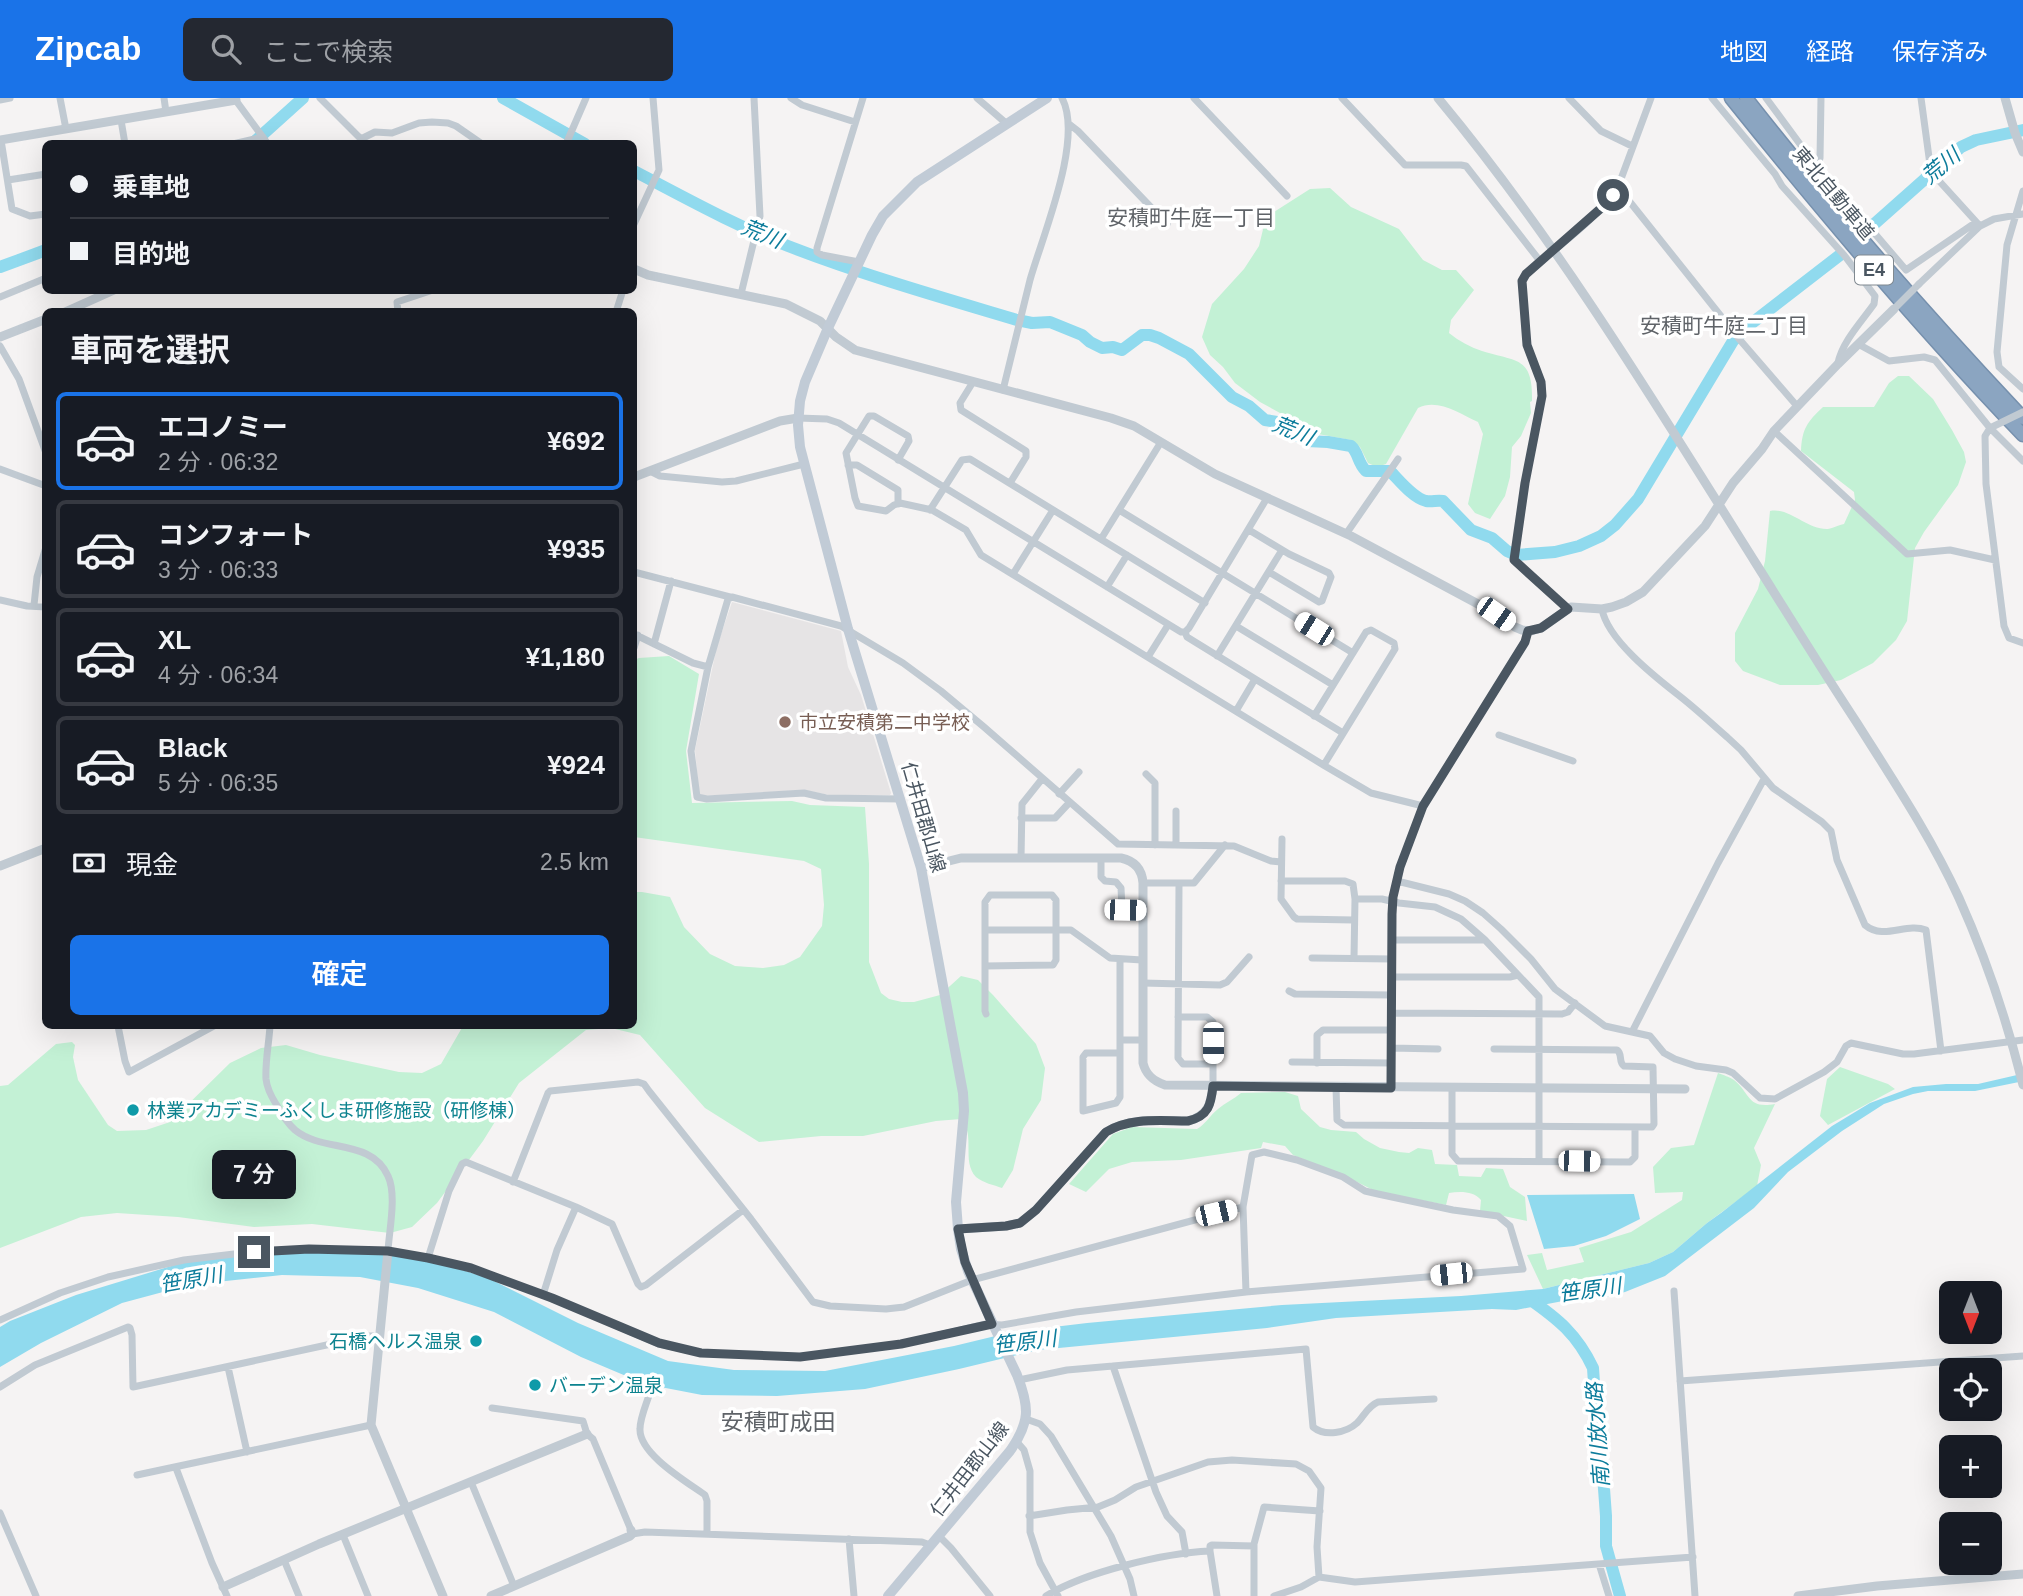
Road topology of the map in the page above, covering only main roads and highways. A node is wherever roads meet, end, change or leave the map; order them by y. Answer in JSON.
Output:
{"nodes":[{"id":1,"x":1731,"y":98,"type":"edge"},
{"id":2,"x":1745,"y":98,"type":"edge"},
{"id":3,"x":1045,"y":99,"type":"edge"},
{"id":4,"x":2023,"y":415,"type":"edge"},
{"id":5,"x":2023,"y":435,"type":"edge"},
{"id":6,"x":888,"y":1596,"type":"edge"}],
"edges":[{"from":1,"to":5,"type":"highway","name":"東北自動車道","number":"E4"},
{"from":2,"to":4,"type":"highway","name":"東北自動車道","number":"E4"},
{"from":3,"to":6,"type":"main road","name":"仁井田郡山線"}]}
